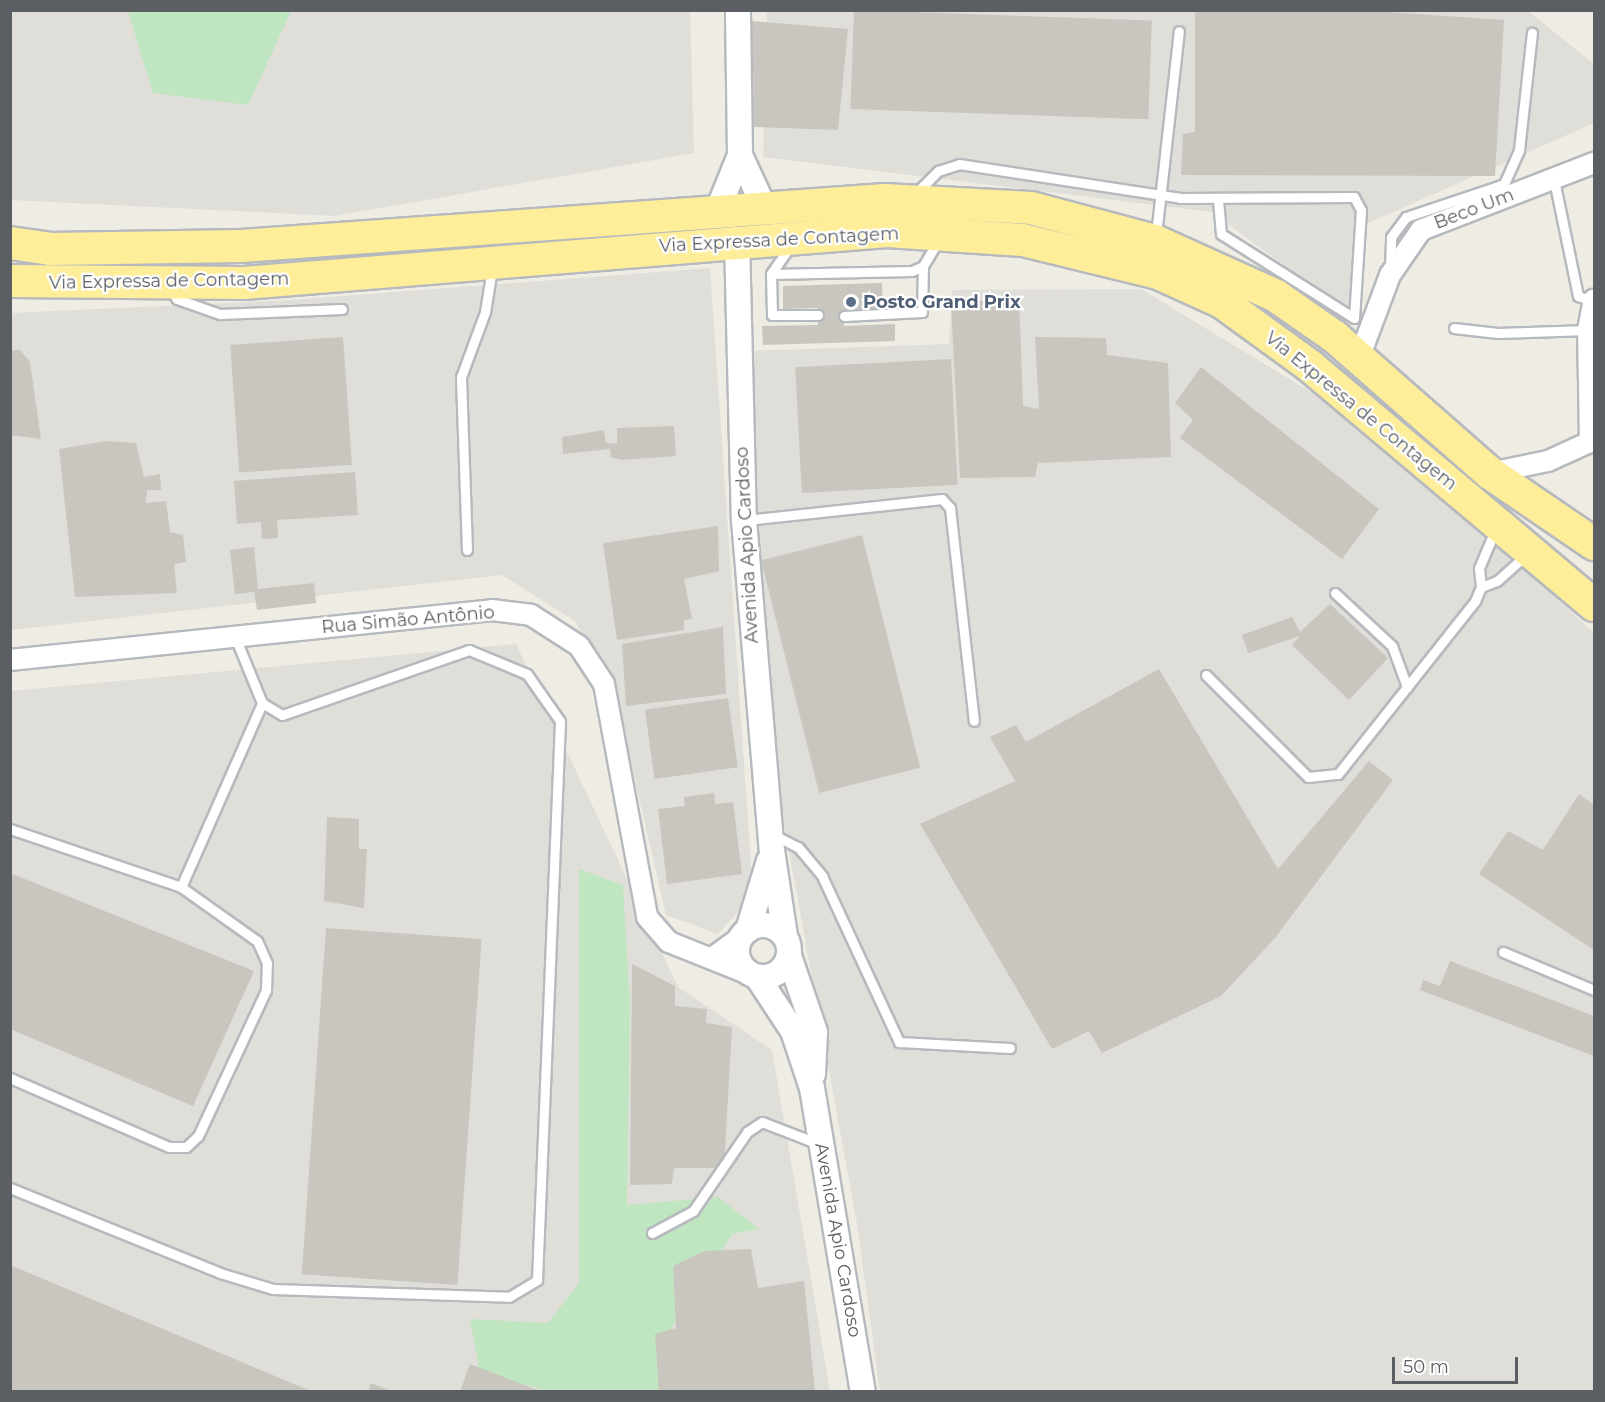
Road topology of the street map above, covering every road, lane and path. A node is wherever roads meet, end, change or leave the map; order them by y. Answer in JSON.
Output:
{"nodes":[{"id":1,"x":738,"y":10,"type":"edge"},
{"id":2,"x":1179,"y":31,"type":"dead end"},
{"id":3,"x":1532,"y":33,"type":"dead end"},
{"id":4,"x":740,"y":155,"type":"junction"},
{"id":5,"x":1594,"y":163,"type":"edge"},
{"id":6,"x":1554,"y":180,"type":"junction"},
{"id":7,"x":1162,"y":196,"type":"junction"},
{"id":8,"x":1218,"y":198,"type":"junction"},
{"id":9,"x":908,"y":201,"type":"junction"},
{"id":10,"x":765,"y":209,"type":"junction"},
{"id":11,"x":717,"y":212,"type":"junction"},
{"id":12,"x":942,"y":235,"type":"junction"},
{"id":13,"x":798,"y":236,"type":"junction"},
{"id":14,"x":737,"y":239,"type":"junction"},
{"id":15,"x":1155,"y":240,"type":"junction"},
{"id":16,"x":10,"y":243,"type":"edge"},
{"id":17,"x":494,"y":261,"type":"junction"},
{"id":18,"x":923,"y":266,"type":"junction"},
{"id":19,"x":771,"y":274,"type":"junction"},
{"id":20,"x":1390,"y":275,"type":"junction"},
{"id":21,"x":10,"y":281,"type":"edge"},
{"id":22,"x":167,"y":284,"type":"junction"},
{"id":23,"x":1593,"y":300,"type":"edge"},
{"id":24,"x":342,"y":309,"type":"dead end"},
{"id":25,"x":818,"y":315,"type":"dead end"},
{"id":26,"x":844,"y":316,"type":"dead end"},
{"id":27,"x":1454,"y":328,"type":"dead end"},
{"id":28,"x":1588,"y":330,"type":"junction"},
{"id":29,"x":1368,"y":365,"type":"junction"},
{"id":30,"x":1592,"y":441,"type":"edge"},
{"id":31,"x":1490,"y":473,"type":"junction"},
{"id":32,"x":744,"y":520,"type":"junction"},
{"id":33,"x":1498,"y":523,"type":"junction"},
{"id":34,"x":1594,"y":544,"type":"edge"},
{"id":35,"x":467,"y":550,"type":"dead end"},
{"id":36,"x":1530,"y":551,"type":"junction"},
{"id":37,"x":1481,"y":587,"type":"junction"},
{"id":38,"x":1335,"y":593,"type":"dead end"},
{"id":39,"x":1594,"y":605,"type":"edge"},
{"id":40,"x":235,"y":637,"type":"junction"},
{"id":41,"x":10,"y":660,"type":"edge"},
{"id":42,"x":1206,"y":675,"type":"dead end"},
{"id":43,"x":1407,"y":687,"type":"junction"},
{"id":44,"x":262,"y":703,"type":"junction"},
{"id":45,"x":974,"y":721,"type":"dead end"},
{"id":46,"x":10,"y":829,"type":"edge"},
{"id":47,"x":771,"y":841,"type":"junction"},
{"id":48,"x":181,"y":887,"type":"junction"},
{"id":49,"x":744,"y":933,"type":"junction"},
{"id":50,"x":787,"y":946,"type":"junction"},
{"id":51,"x":1503,"y":952,"type":"dead end"},
{"id":52,"x":712,"y":958,"type":"junction"},
{"id":53,"x":753,"y":976,"type":"junction"},
{"id":54,"x":1594,"y":990,"type":"edge"},
{"id":55,"x":1010,"y":1048,"type":"dead end"},
{"id":56,"x":10,"y":1078,"type":"edge"},
{"id":57,"x":812,"y":1088,"type":"junction"},
{"id":58,"x":822,"y":1145,"type":"junction"},
{"id":59,"x":10,"y":1188,"type":"edge"},
{"id":60,"x":652,"y":1233,"type":"dead end"},
{"id":61,"x":863,"y":1392,"type":"edge"}],
"edges":[{"from":1,"to":4,"type":"street"},
{"from":2,"to":7,"type":"lane"},
{"from":3,"to":20,"type":"lane"},
{"from":4,"to":10,"type":"street"},
{"from":4,"to":11,"type":"street"},
{"from":5,"to":6,"type":"street","name":"Beco Um"},
{"from":6,"to":20,"type":"street","name":"Beco Um"},
{"from":6,"to":23,"type":"lane"},
{"from":7,"to":8,"type":"lane"},
{"from":7,"to":9,"type":"lane"},
{"from":7,"to":15,"type":"lane"},
{"from":8,"to":8,"type":"lane"},
{"from":9,"to":10,"type":"highway","name":"Via Expressa de Contagem"},
{"from":9,"to":15,"type":"highway","name":"Via Expressa de Contagem"},
{"from":10,"to":11,"type":"highway","name":"Via Expressa de Contagem"},
{"from":11,"to":16,"type":"highway","name":"Via Expressa de Contagem"},
{"from":12,"to":13,"type":"highway","name":"Via Expressa de Contagem"},
{"from":12,"to":18,"type":"lane"},
{"from":12,"to":33,"type":"highway","name":"Via Expressa de Contagem"},
{"from":13,"to":14,"type":"highway","name":"Via Expressa de Contagem"},
{"from":13,"to":19,"type":"lane"},
{"from":14,"to":17,"type":"highway","name":"Via Expressa de Contagem"},
{"from":14,"to":32,"type":"street","name":"Avenida Apio Cardoso"},
{"from":15,"to":29,"type":"highway","name":"Via Expressa de Contagem"},
{"from":17,"to":22,"type":"highway","name":"Via Expressa de Contagem"},
{"from":17,"to":35,"type":"lane"},
{"from":18,"to":19,"type":"lane"},
{"from":18,"to":26,"type":"lane"},
{"from":19,"to":25,"type":"lane"},
{"from":20,"to":29,"type":"street","name":"Beco Um"},
{"from":21,"to":22,"type":"highway","name":"Via Expressa de Contagem"},
{"from":22,"to":24,"type":"lane"},
{"from":23,"to":28,"type":"street"},
{"from":27,"to":28,"type":"lane"},
{"from":28,"to":30,"type":"street"},
{"from":29,"to":31,"type":"highway","name":"Via Expressa de Contagem"},
{"from":30,"to":31,"type":"street"},
{"from":31,"to":34,"type":"highway","name":"Via Expressa de Contagem"},
{"from":32,"to":45,"type":"lane"},
{"from":32,"to":47,"type":"street","name":"Avenida Apio Cardoso"},
{"from":33,"to":36,"type":"highway","name":"Via Expressa de Contagem"},
{"from":33,"to":37,"type":"lane"},
{"from":36,"to":37,"type":"lane"},
{"from":36,"to":39,"type":"highway","name":"Via Expressa de Contagem"},
{"from":37,"to":43,"type":"lane"},
{"from":38,"to":43,"type":"lane"},
{"from":40,"to":41,"type":"street","name":"Rua Simão Antônio"},
{"from":40,"to":44,"type":"lane"},
{"from":40,"to":52,"type":"street","name":"Rua Simão Antônio"},
{"from":42,"to":43,"type":"lane"},
{"from":44,"to":48,"type":"lane"},
{"from":44,"to":59,"type":"lane"},
{"from":46,"to":48,"type":"lane"},
{"from":47,"to":49,"type":"street","name":"Avenida Apio Cardoso"},
{"from":47,"to":50,"type":"street","name":"Avenida Apio Cardoso"},
{"from":47,"to":55,"type":"lane"},
{"from":48,"to":56,"type":"lane"},
{"from":49,"to":50,"type":"street"},
{"from":49,"to":52,"type":"street"},
{"from":49,"to":53,"type":"street"},
{"from":50,"to":53,"type":"street"},
{"from":50,"to":57,"type":"street","name":"Avenida Apio Cardoso"},
{"from":51,"to":54,"type":"lane"},
{"from":52,"to":53,"type":"street","name":"Rua Simão Antônio"},
{"from":53,"to":57,"type":"street","name":"Avenida Apio Cardoso"},
{"from":57,"to":58,"type":"street","name":"Avenida Apio Cardoso"},
{"from":58,"to":60,"type":"lane"},
{"from":58,"to":61,"type":"street","name":"Avenida Apio Cardoso"}]}
